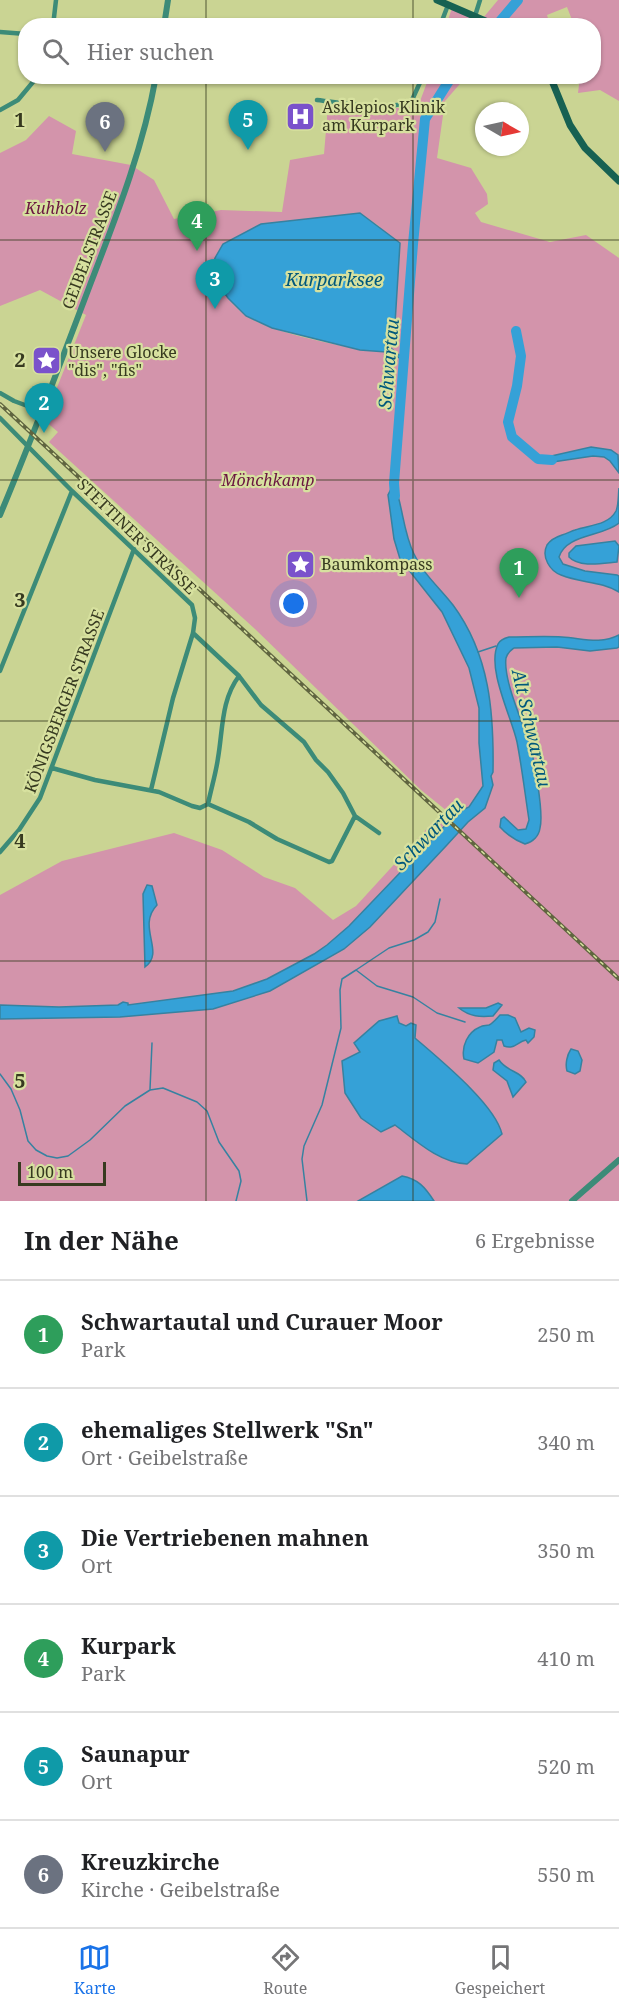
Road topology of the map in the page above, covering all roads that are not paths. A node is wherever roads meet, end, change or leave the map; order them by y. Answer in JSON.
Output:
{"nodes":[{"id":1,"x":56,"y":0,"type":"edge"},
{"id":2,"x":168,"y":0,"type":"edge"},
{"id":3,"x":437,"y":0,"type":"edge"},
{"id":4,"x":480,"y":0,"type":"edge"},
{"id":5,"x":448,"y":5,"type":"junction"},
{"id":6,"x":476,"y":16,"type":"junction"},
{"id":7,"x":54,"y":18,"type":"edge"},
{"id":8,"x":165,"y":18,"type":"edge"},
{"id":9,"x":443,"y":18,"type":"edge"},
{"id":10,"x":481,"y":18,"type":"edge"},
{"id":11,"x":0,"y":32,"type":"edge"},
{"id":12,"x":18,"y":33,"type":"edge"},
{"id":13,"x":31,"y":84,"type":"edge"},
{"id":14,"x":154,"y":84,"type":"edge"},
{"id":15,"x":419,"y":84,"type":"edge"},
{"id":16,"x":553,"y":84,"type":"edge"},
{"id":17,"x":316,"y":100,"type":"dead end"},
{"id":18,"x":0,"y":110,"type":"edge"},
{"id":19,"x":619,"y":181,"type":"edge"},
{"id":20,"x":0,"y":393,"type":"edge"},
{"id":21,"x":41,"y":411,"type":"junction"},
{"id":22,"x":0,"y":418,"type":"edge"},
{"id":23,"x":27,"y":446,"type":"junction"},
{"id":24,"x":72,"y":491,"type":"junction"},
{"id":25,"x":3,"y":502,"type":"edge"},
{"id":26,"x":0,"y":515,"type":"edge"},
{"id":27,"x":134,"y":549,"type":"junction"},
{"id":28,"x":193,"y":633,"type":"junction"},
{"id":29,"x":0,"y":671,"type":"edge"},
{"id":30,"x":239,"y":676,"type":"junction"},
{"id":31,"x":52,"y":768,"type":"junction"},
{"id":32,"x":150,"y":790,"type":"junction"},
{"id":33,"x":208,"y":804,"type":"junction"},
{"id":34,"x":355,"y":816,"type":"junction"},
{"id":35,"x":379,"y":833,"type":"dead end"},
{"id":36,"x":0,"y":852,"type":"edge"},
{"id":37,"x":619,"y":1160,"type":"edge"},
{"id":38,"x":573,"y":1201,"type":"edge"}],
"edges":[{"from":1,"to":7,"type":"street"},
{"from":2,"to":8,"type":"street"},
{"from":3,"to":5,"type":"main road"},
{"from":4,"to":6,"type":"street"},
{"from":5,"to":6,"type":"main road"},
{"from":5,"to":9,"type":"street"},
{"from":6,"to":10,"type":"main road"},
{"from":11,"to":12,"type":"street"},
{"from":13,"to":18,"type":"street"},
{"from":14,"to":21,"type":"street","name":"GEIBELSTRASSE"},
{"from":15,"to":17,"type":"street"},
{"from":16,"to":19,"type":"main road"},
{"from":20,"to":21,"type":"street"},
{"from":21,"to":23,"type":"street","name":"GEIBELSTRASSE"},
{"from":22,"to":23,"type":"street","name":"STETTINER STRASSE"},
{"from":23,"to":24,"type":"street","name":"STETTINER STRASSE"},
{"from":23,"to":25,"type":"street","name":"GEIBELSTRASSE"},
{"from":24,"to":27,"type":"street","name":"STETTINER STRASSE"},
{"from":24,"to":29,"type":"street"},
{"from":25,"to":26,"type":"street","name":"GEIBELSTRASSE"},
{"from":27,"to":28,"type":"street","name":"STETTINER STRASSE"},
{"from":27,"to":31,"type":"street","name":"KÖNIGSBERGER STRASSE"},
{"from":28,"to":30,"type":"street"},
{"from":28,"to":32,"type":"street"},
{"from":30,"to":33,"type":"street"},
{"from":30,"to":34,"type":"street"},
{"from":31,"to":32,"type":"street"},
{"from":31,"to":36,"type":"street","name":"KÖNIGSBERGER STRASSE"},
{"from":32,"to":33,"type":"street"},
{"from":33,"to":34,"type":"street"},
{"from":34,"to":35,"type":"street"},
{"from":37,"to":38,"type":"street"}]}
